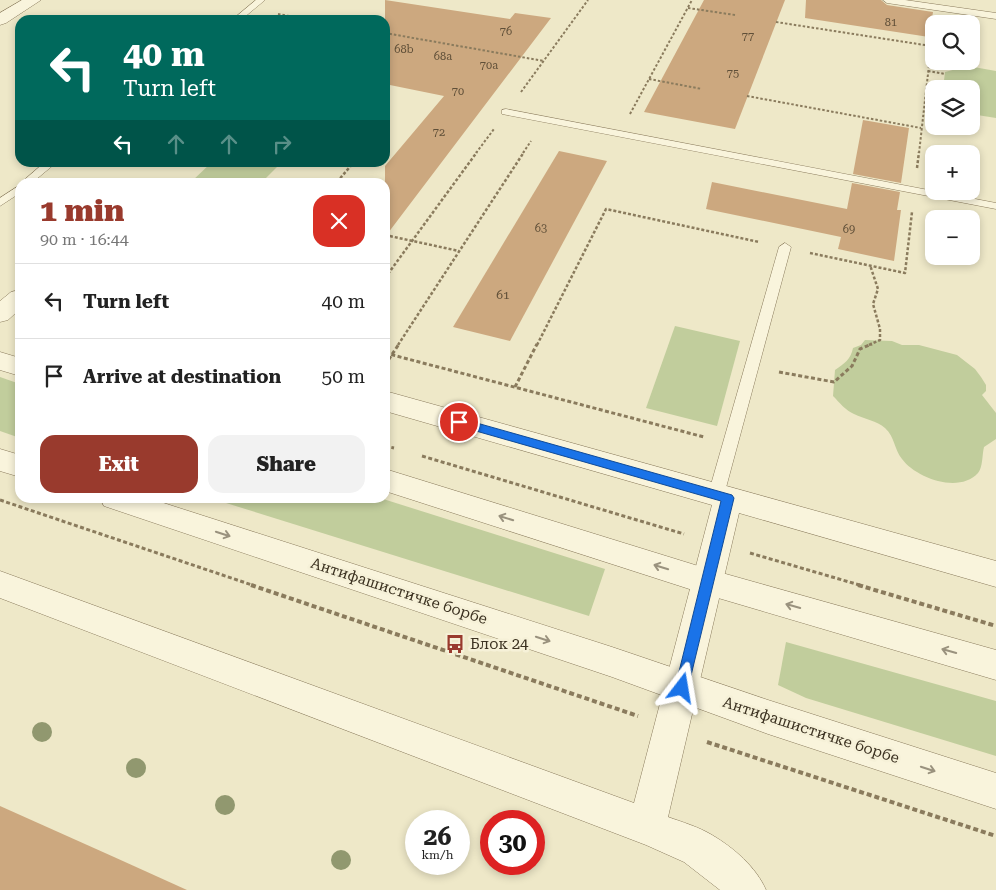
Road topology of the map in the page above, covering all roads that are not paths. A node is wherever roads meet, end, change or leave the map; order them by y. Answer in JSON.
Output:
{"nodes":[{"id":1,"x":33,"y":0,"type":"edge"},
{"id":2,"x":261,"y":0,"type":"edge"},
{"id":3,"x":887,"y":0,"type":"edge"},
{"id":4,"x":242,"y":15,"type":"edge"},
{"id":5,"x":996,"y":16,"type":"edge"},
{"id":6,"x":0,"y":20,"type":"edge"},
{"id":7,"x":506,"y":112,"type":"road end"},
{"id":8,"x":46,"y":167,"type":"edge"},
{"id":9,"x":32,"y":178,"type":"edge"},
{"id":10,"x":15,"y":192,"type":"edge"},
{"id":11,"x":0,"y":203,"type":"edge"},
{"id":12,"x":996,"y":206,"type":"edge"},
{"id":13,"x":785,"y":247,"type":"road end"},
{"id":14,"x":0,"y":292,"type":"edge"},
{"id":15,"x":15,"y":296,"type":"edge"},
{"id":16,"x":15,"y":301,"type":"edge"},
{"id":17,"x":0,"y":314,"type":"edge"},
{"id":18,"x":0,"y":360,"type":"edge"},
{"id":19,"x":15,"y":365,"type":"edge"},
{"id":20,"x":390,"y":402,"type":"edge"},
{"id":21,"x":0,"y":460,"type":"edge"},
{"id":22,"x":15,"y":464,"type":"edge"},
{"id":23,"x":390,"y":482,"type":"edge"},
{"id":24,"x":722,"y":496,"type":"junction"},
{"id":25,"x":129,"y":503,"type":"edge"},
{"id":26,"x":996,"y":574,"type":"edge"},
{"id":27,"x":708,"y":582,"type":"junction"},
{"id":28,"x":0,"y":584,"type":"edge"},
{"id":29,"x":996,"y":665,"type":"edge"},
{"id":30,"x":682,"y":688,"type":"junction"},
{"id":31,"x":996,"y":791,"type":"edge"},
{"id":32,"x":647,"y":827,"type":"junction"},
{"id":33,"x":746,"y":890,"type":"edge"}],
"edges":[{"from":1,"to":6,"type":"street"},
{"from":2,"to":4,"type":"lane"},
{"from":3,"to":5,"type":"lane"},
{"from":7,"to":12,"type":"lane"},
{"from":8,"to":9,"type":"lane"},
{"from":10,"to":11,"type":"lane"},
{"from":13,"to":24,"type":"lane"},
{"from":14,"to":15,"type":"street"},
{"from":16,"to":17,"type":"street"},
{"from":18,"to":19,"type":"street"},
{"from":20,"to":24,"type":"street"},
{"from":21,"to":22,"type":"street"},
{"from":27,"to":23,"type":"street","one_way":true},
{"from":24,"to":26,"type":"street"},
{"from":24,"to":27,"type":"street"},
{"from":25,"to":30,"type":"street","name":"Антифашистичке борбе","one_way":true},
{"from":29,"to":27,"type":"street","one_way":true},
{"from":27,"to":30,"type":"street"},
{"from":28,"to":32,"type":"street"},
{"from":30,"to":31,"type":"street","name":"Антифашистичке борбе","one_way":true},
{"from":30,"to":32,"type":"street"},
{"from":32,"to":33,"type":"street"}]}
